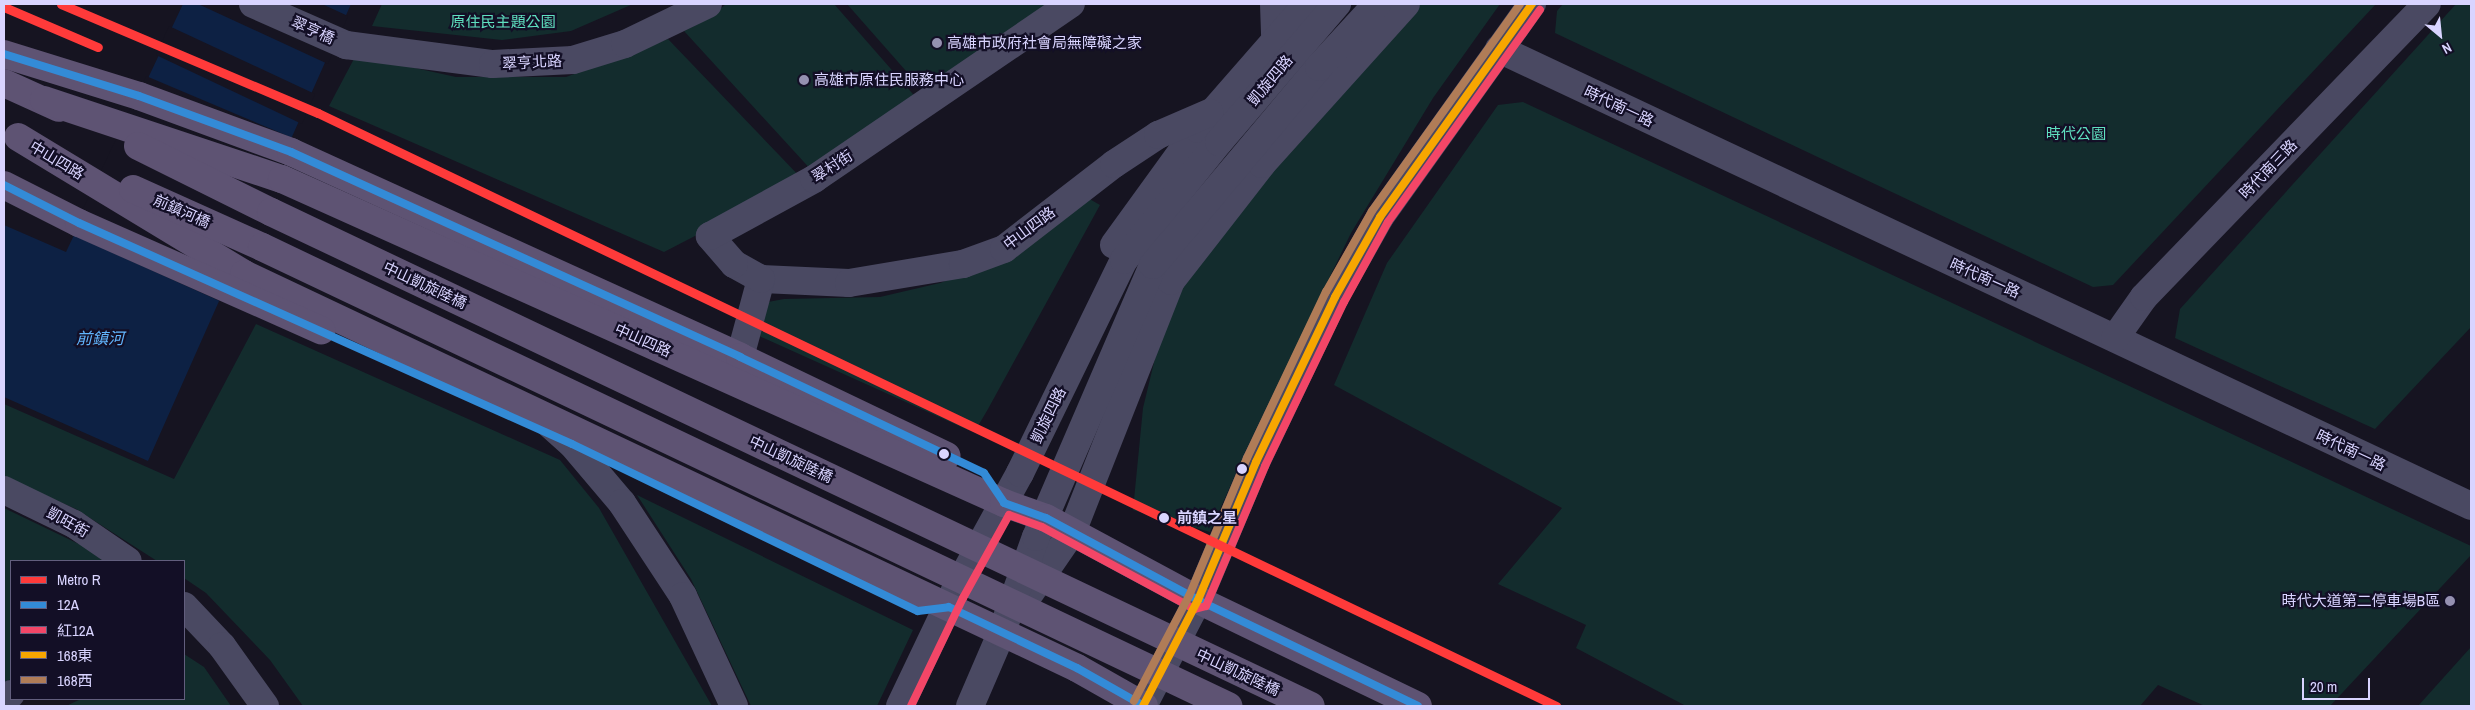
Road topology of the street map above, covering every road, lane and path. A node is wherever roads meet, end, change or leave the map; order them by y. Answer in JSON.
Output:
{"nodes":[{"id":1,"x":253,"y":4,"type":"edge"},
{"id":2,"x":708,"y":4,"type":"edge"},
{"id":3,"x":1072,"y":4,"type":"edge"},
{"id":4,"x":1274,"y":4,"type":"edge"},
{"id":5,"x":1307,"y":4,"type":"edge"},
{"id":6,"x":1337,"y":4,"type":"edge"},
{"id":7,"x":1377,"y":4,"type":"edge"},
{"id":8,"x":1406,"y":4,"type":"edge"},
{"id":9,"x":1532,"y":4,"type":"edge"},
{"id":10,"x":2427,"y":4,"type":"edge"},
{"id":11,"x":1276,"y":38,"type":"junction"},
{"id":12,"x":346,"y":45,"type":"joint"},
{"id":13,"x":1500,"y":49,"type":"junction"},
{"id":14,"x":4,"y":54,"type":"edge"},
{"id":15,"x":4,"y":83,"type":"edge"},
{"id":16,"x":1213,"y":111,"type":"junction"},
{"id":17,"x":122,"y":132,"type":"junction"},
{"id":18,"x":11,"y":134,"type":"edge"},
{"id":19,"x":99,"y":179,"type":"junction"},
{"id":20,"x":4,"y":185,"type":"edge"},
{"id":21,"x":761,"y":279,"type":"junction"},
{"id":22,"x":238,"y":282,"type":"junction"},
{"id":23,"x":2115,"y":338,"type":"junction"},
{"id":24,"x":740,"y":357,"type":"junction"},
{"id":25,"x":532,"y":408,"type":"junction"},
{"id":26,"x":572,"y":444,"type":"junction"},
{"id":27,"x":1020,"y":473,"type":"junction"},
{"id":28,"x":4,"y":490,"type":"edge"},
{"id":29,"x":1004,"y":503,"type":"junction"},
{"id":30,"x":2471,"y":506,"type":"edge"},
{"id":31,"x":1046,"y":518,"type":"junction"},
{"id":32,"x":1072,"y":532,"type":"junction"},
{"id":33,"x":127,"y":560,"type":"edge"},
{"id":34,"x":1198,"y":600,"type":"junction"},
{"id":35,"x":949,"y":607,"type":"junction"},
{"id":36,"x":185,"y":610,"type":"edge"},
{"id":37,"x":1001,"y":634,"type":"junction"},
{"id":38,"x":265,"y":706,"type":"edge"},
{"id":39,"x":734,"y":706,"type":"edge"},
{"id":40,"x":900,"y":706,"type":"edge"},
{"id":41,"x":970,"y":706,"type":"edge"},
{"id":42,"x":1144,"y":706,"type":"edge"},
{"id":43,"x":1228,"y":706,"type":"edge"},
{"id":44,"x":1312,"y":706,"type":"edge"},
{"id":45,"x":1418,"y":706,"type":"edge"}],
"edges":[{"from":1,"to":12,"type":"street","name":"翠亨橋"},
{"from":2,"to":12,"type":"street","name":"翠亨北路"},
{"from":3,"to":21,"type":"street","name":"翠村街"},
{"from":4,"to":11,"type":"street"},
{"from":5,"to":11,"type":"street","name":"凱旋四路"},
{"from":6,"to":27,"type":"street","name":"凱旋四路"},
{"from":7,"to":31,"type":"street","name":"凱旋四路"},
{"from":8,"to":32,"type":"street","name":"凱旋四路"},
{"from":9,"to":13,"type":"street"},
{"from":10,"to":23,"type":"street","name":"時代南三路"},
{"from":11,"to":16,"type":"street","name":"凱旋四路"},
{"from":13,"to":23,"type":"street","name":"時代南一路"},
{"from":13,"to":34,"type":"street"},
{"from":14,"to":24,"type":"main road","name":"中山四路"},
{"from":15,"to":17,"type":"main road"},
{"from":16,"to":21,"type":"street","name":"中山四路"},
{"from":16,"to":27,"type":"street","name":"凱旋四路"},
{"from":17,"to":29,"type":"main road","name":"中山四路"},
{"from":17,"to":44,"type":"main road","name":"中山凱旋陸橋","bridge":true},
{"from":18,"to":19,"type":"main road","name":"中山四路"},
{"from":19,"to":22,"type":"main road","name":"前鎮河橋"},
{"from":19,"to":43,"type":"main road","name":"前鎮河橋","bridge":true},
{"from":20,"to":22,"type":"main road"},
{"from":21,"to":24,"type":"street"},
{"from":22,"to":25,"type":"main road"},
{"from":22,"to":26,"type":"main road"},
{"from":23,"to":30,"type":"street","name":"時代南一路"},
{"from":24,"to":29,"type":"main road","name":"中山四路"},
{"from":25,"to":26,"type":"street"},
{"from":25,"to":35,"type":"main road"},
{"from":26,"to":35,"type":"main road"},
{"from":26,"to":39,"type":"street"},
{"from":27,"to":29,"type":"street"},
{"from":28,"to":33,"type":"street","name":"凱旺街"},
{"from":29,"to":31,"type":"main road","name":"中山四路"},
{"from":29,"to":35,"type":"street"},
{"from":31,"to":32,"type":"main road","name":"中山四路"},
{"from":31,"to":37,"type":"street","name":"凱旋四路"},
{"from":32,"to":34,"type":"main road","name":"中山四路"},
{"from":32,"to":37,"type":"street","name":"凱旋四路"},
{"from":34,"to":42,"type":"street"},
{"from":34,"to":45,"type":"main road","name":"中山四路"},
{"from":35,"to":37,"type":"main road"},
{"from":35,"to":40,"type":"street"},
{"from":36,"to":38,"type":"street"},
{"from":37,"to":41,"type":"street","name":"凱旋四路"},
{"from":37,"to":42,"type":"main road"}]}
